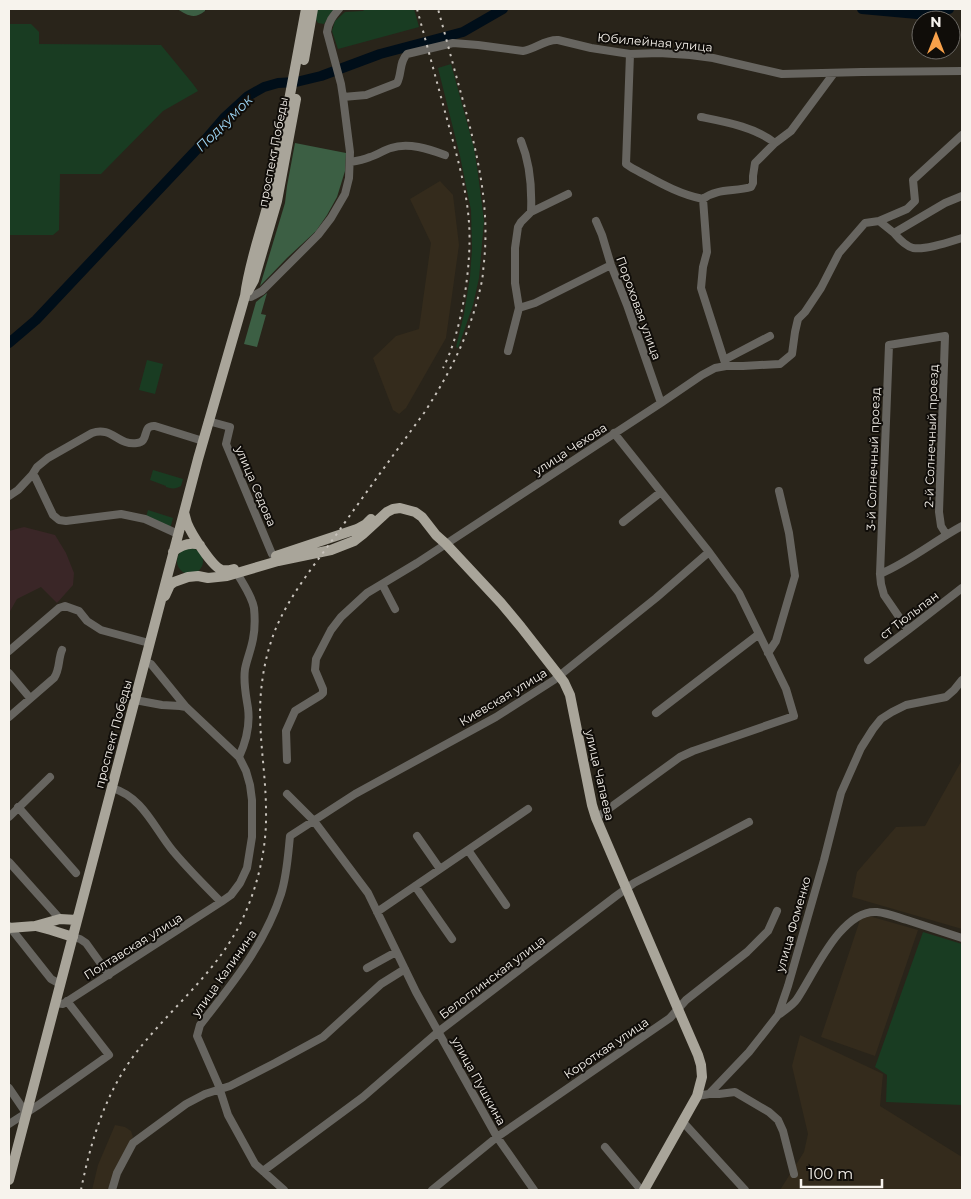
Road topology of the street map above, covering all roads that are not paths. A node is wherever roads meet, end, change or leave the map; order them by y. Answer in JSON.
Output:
{"nodes":[{"id":1,"x":339,"y":9,"type":"edge"},
{"id":2,"x":306,"y":10,"type":"edge"},
{"id":3,"x":630,"y":54,"type":"junction"},
{"id":4,"x":962,"y":71,"type":"edge"},
{"id":5,"x":834,"y":73,"type":"junction"},
{"id":6,"x":343,"y":98,"type":"junction"},
{"id":7,"x":702,"y":117,"type":"dead end"},
{"id":8,"x":962,"y":136,"type":"edge"},
{"id":9,"x":521,"y":141,"type":"dead end"},
{"id":10,"x":775,"y":144,"type":"junction"},
{"id":11,"x":445,"y":155,"type":"dead end"},
{"id":12,"x":350,"y":162,"type":"junction"},
{"id":13,"x":568,"y":194,"type":"dead end"},
{"id":14,"x":962,"y":196,"type":"edge"},
{"id":15,"x":703,"y":199,"type":"junction"},
{"id":16,"x":531,"y":212,"type":"junction"},
{"id":17,"x":596,"y":221,"type":"dead end"},
{"id":18,"x":879,"y":221,"type":"junction"},
{"id":19,"x":894,"y":233,"type":"junction"},
{"id":20,"x":962,"y":238,"type":"edge"},
{"id":21,"x":611,"y":265,"type":"junction"},
{"id":22,"x":246,"y":296,"type":"junction"},
{"id":23,"x":519,"y":308,"type":"junction"},
{"id":24,"x":770,"y":336,"type":"dead end"},
{"id":25,"x":946,"y":336,"type":"joint"},
{"id":26,"x":508,"y":351,"type":"dead end"},
{"id":27,"x":725,"y":363,"type":"junction"},
{"id":28,"x":661,"y":403,"type":"junction"},
{"id":29,"x":208,"y":421,"type":"junction"},
{"id":30,"x":614,"y":433,"type":"junction"},
{"id":31,"x":202,"y":441,"type":"junction"},
{"id":32,"x":32,"y":475,"type":"junction"},
{"id":33,"x":779,"y":491,"type":"dead end"},
{"id":34,"x":661,"y":492,"type":"junction"},
{"id":35,"x":9,"y":496,"type":"edge"},
{"id":36,"x":184,"y":511,"type":"junction"},
{"id":37,"x":623,"y":522,"type":"dead end"},
{"id":38,"x":962,"y":526,"type":"edge"},
{"id":39,"x":178,"y":534,"type":"junction"},
{"id":40,"x":946,"y":534,"type":"junction"},
{"id":41,"x":446,"y":544,"type":"junction"},
{"id":42,"x":200,"y":545,"type":"junction"},
{"id":43,"x":173,"y":552,"type":"junction"},
{"id":44,"x":709,"y":552,"type":"junction"},
{"id":45,"x":272,"y":554,"type":"dead end"},
{"id":46,"x":209,"y":560,"type":"junction"},
{"id":47,"x":170,"y":563,"type":"junction"},
{"id":48,"x":238,"y":573,"type":"junction"},
{"id":49,"x":880,"y":574,"type":"junction"},
{"id":50,"x":193,"y":577,"type":"junction"},
{"id":51,"x":382,"y":584,"type":"junction"},
{"id":52,"x":962,"y":588,"type":"edge"},
{"id":53,"x":160,"y":602,"type":"junction"},
{"id":54,"x":395,"y":609,"type":"dead end"},
{"id":55,"x":908,"y":630,"type":"junction"},
{"id":56,"x":759,"y":634,"type":"junction"},
{"id":57,"x":149,"y":643,"type":"junction"},
{"id":58,"x":62,"y":650,"type":"dead end"},
{"id":59,"x":9,"y":651,"type":"edge"},
{"id":60,"x":768,"y":653,"type":"junction"},
{"id":61,"x":868,"y":660,"type":"dead end"},
{"id":62,"x":144,"y":662,"type":"junction"},
{"id":63,"x":9,"y":673,"type":"edge"},
{"id":64,"x":560,"y":676,"type":"junction"},
{"id":65,"x":962,"y":680,"type":"edge"},
{"id":66,"x":30,"y":698,"type":"junction"},
{"id":67,"x":135,"y":700,"type":"junction"},
{"id":68,"x":186,"y":707,"type":"junction"},
{"id":69,"x":656,"y":713,"type":"dead end"},
{"id":70,"x":9,"y":717,"type":"edge"},
{"id":71,"x":239,"y":757,"type":"junction"},
{"id":72,"x":287,"y":760,"type":"dead end"},
{"id":73,"x":50,"y":777,"type":"dead end"},
{"id":74,"x":112,"y":788,"type":"junction"},
{"id":75,"x":286,"y":794,"type":"dead end"},
{"id":76,"x":18,"y":808,"type":"junction"},
{"id":77,"x":528,"y":809,"type":"dead end"},
{"id":78,"x":9,"y":817,"type":"edge"},
{"id":79,"x":596,"y":818,"type":"junction"},
{"id":80,"x":314,"y":821,"type":"junction"},
{"id":81,"x":748,"y":822,"type":"dead end"},
{"id":82,"x":290,"y":836,"type":"joint"},
{"id":83,"x":417,"y":836,"type":"dead end"},
{"id":84,"x":468,"y":850,"type":"junction"},
{"id":85,"x":9,"y":862,"type":"edge"},
{"id":86,"x":440,"y":869,"type":"junction"},
{"id":87,"x":76,"y":873,"type":"dead end"},
{"id":88,"x":415,"y":886,"type":"junction"},
{"id":89,"x":626,"y":889,"type":"junction"},
{"id":90,"x":221,"y":902,"type":"junction"},
{"id":91,"x":506,"y":906,"type":"dead end"},
{"id":92,"x":777,"y":910,"type":"dead end"},
{"id":93,"x":377,"y":912,"type":"junction"},
{"id":94,"x":60,"y":918,"type":"junction"},
{"id":95,"x":78,"y":920,"type":"junction"},
{"id":96,"x":35,"y":926,"type":"junction"},
{"id":97,"x":10,"y":927,"type":"edge"},
{"id":98,"x":73,"y":937,"type":"junction"},
{"id":99,"x":962,"y":938,"type":"edge"},
{"id":100,"x":452,"y":939,"type":"dead end"},
{"id":101,"x":396,"y":952,"type":"junction"},
{"id":102,"x":367,"y":968,"type":"dead end"},
{"id":103,"x":405,"y":969,"type":"junction"},
{"id":104,"x":109,"y":975,"type":"junction"},
{"id":105,"x":60,"y":984,"type":"junction"},
{"id":106,"x":66,"y":1001,"type":"junction"},
{"id":107,"x":55,"y":1003,"type":"junction"},
{"id":108,"x":678,"y":1009,"type":"junction"},
{"id":109,"x":778,"y":1015,"type":"junction"},
{"id":110,"x":438,"y":1032,"type":"junction"},
{"id":111,"x":9,"y":1088,"type":"edge"},
{"id":112,"x":219,"y":1090,"type":"junction"},
{"id":113,"x":709,"y":1094,"type":"junction"},
{"id":114,"x":697,"y":1096,"type":"junction"},
{"id":115,"x":26,"y":1113,"type":"junction"},
{"id":116,"x":682,"y":1122,"type":"junction"},
{"id":117,"x":9,"y":1124,"type":"edge"},
{"id":118,"x":497,"y":1137,"type":"junction"},
{"id":119,"x":605,"y":1147,"type":"dead end"},
{"id":120,"x":263,"y":1172,"type":"junction"},
{"id":121,"x":794,"y":1174,"type":"dead end"},
{"id":122,"x":9,"y":1180,"type":"edge"},
{"id":123,"x":112,"y":1190,"type":"edge"},
{"id":124,"x":284,"y":1190,"type":"edge"},
{"id":125,"x":432,"y":1190,"type":"edge"},
{"id":126,"x":534,"y":1190,"type":"edge"},
{"id":127,"x":642,"y":1190,"type":"edge"},
{"id":128,"x":745,"y":1190,"type":"edge"}],
"edges":[{"from":1,"to":6,"type":"street"},
{"from":2,"to":22,"type":"main road","name":"проспект Победы"},
{"from":3,"to":5,"type":"street","name":"Юбилейная улица"},
{"from":3,"to":6,"type":"street","name":"Юбилейная улица"},
{"from":3,"to":15,"type":"street"},
{"from":4,"to":5,"type":"street","name":"Юбилейная улица"},
{"from":5,"to":10,"type":"street"},
{"from":6,"to":12,"type":"street"},
{"from":7,"to":10,"type":"street"},
{"from":8,"to":18,"type":"street"},
{"from":9,"to":16,"type":"street"},
{"from":10,"to":15,"type":"street"},
{"from":11,"to":12,"type":"street"},
{"from":12,"to":22,"type":"street"},
{"from":13,"to":16,"type":"street"},
{"from":14,"to":19,"type":"street"},
{"from":15,"to":27,"type":"street"},
{"from":16,"to":23,"type":"street"},
{"from":17,"to":21,"type":"street","name":"Пороховая улица"},
{"from":18,"to":19,"type":"street"},
{"from":18,"to":27,"type":"street","name":"улица Чехова"},
{"from":19,"to":20,"type":"street"},
{"from":21,"to":23,"type":"street"},
{"from":21,"to":28,"type":"street","name":"Пороховая улица"},
{"from":22,"to":29,"type":"main road","name":"проспект Победы"},
{"from":23,"to":26,"type":"street"},
{"from":24,"to":27,"type":"street","name":"улица Чехова"},
{"from":25,"to":40,"type":"street","name":"2-й Солнечный проезд"},
{"from":25,"to":49,"type":"street","name":"3-й Солнечный проезд"},
{"from":27,"to":28,"type":"street","name":"улица Чехова"},
{"from":28,"to":30,"type":"street","name":"улица Чехова"},
{"from":29,"to":31,"type":"main road","name":"проспект Победы"},
{"from":29,"to":45,"type":"street","name":"улица Седова"},
{"from":30,"to":34,"type":"street"},
{"from":30,"to":41,"type":"street","name":"улица Чехова"},
{"from":31,"to":32,"type":"street"},
{"from":31,"to":36,"type":"main road","name":"проспект Победы"},
{"from":32,"to":35,"type":"street"},
{"from":32,"to":39,"type":"street"},
{"from":33,"to":60,"type":"street"},
{"from":34,"to":37,"type":"street"},
{"from":34,"to":44,"type":"street"},
{"from":36,"to":39,"type":"main road","name":"проспект Победы"},
{"from":36,"to":42,"type":"main road"},
{"from":38,"to":40,"type":"street"},
{"from":39,"to":43,"type":"main road","name":"проспект Победы"},
{"from":40,"to":49,"type":"street"},
{"from":41,"to":46,"type":"main road","name":"улица Чапаева"},
{"from":41,"to":48,"type":"main road","name":"улица Чапаева"},
{"from":41,"to":51,"type":"street","name":"улица Чехова"},
{"from":41,"to":64,"type":"main road","name":"улица Чапаева"},
{"from":42,"to":43,"type":"main road"},
{"from":42,"to":46,"type":"main road"},
{"from":43,"to":47,"type":"main road","name":"проспект Победы"},
{"from":44,"to":56,"type":"street"},
{"from":44,"to":64,"type":"street","name":"Киевская улица"},
{"from":46,"to":50,"type":"main road"},
{"from":47,"to":50,"type":"main road"},
{"from":47,"to":53,"type":"main road","name":"проспект Победы"},
{"from":48,"to":50,"type":"main road","name":"улица Чапаева"},
{"from":48,"to":71,"type":"street"},
{"from":49,"to":55,"type":"street","name":"3-й Солнечный проезд"},
{"from":50,"to":53,"type":"main road"},
{"from":51,"to":54,"type":"street"},
{"from":51,"to":72,"type":"street","name":"улица Чехова"},
{"from":52,"to":55,"type":"street","name":"ст Тюльпан"},
{"from":53,"to":57,"type":"main road","name":"проспект Победы"},
{"from":55,"to":61,"type":"street","name":"ст Тюльпан"},
{"from":56,"to":60,"type":"street"},
{"from":56,"to":69,"type":"street"},
{"from":57,"to":59,"type":"street"},
{"from":57,"to":62,"type":"main road","name":"проспект Победы"},
{"from":58,"to":66,"type":"street"},
{"from":60,"to":79,"type":"street"},
{"from":62,"to":67,"type":"main road","name":"проспект Победы"},
{"from":62,"to":68,"type":"street"},
{"from":63,"to":66,"type":"street"},
{"from":64,"to":79,"type":"main road","name":"улица Чапаева"},
{"from":64,"to":80,"type":"street","name":"Киевская улица"},
{"from":65,"to":109,"type":"street","name":"улица Фоменко"},
{"from":66,"to":70,"type":"street"},
{"from":67,"to":68,"type":"street"},
{"from":67,"to":74,"type":"main road","name":"проспект Победы"},
{"from":68,"to":71,"type":"street"},
{"from":71,"to":90,"type":"street","name":"Полтавская улица"},
{"from":73,"to":76,"type":"street"},
{"from":74,"to":90,"type":"street"},
{"from":74,"to":95,"type":"main road","name":"проспект Победы"},
{"from":75,"to":80,"type":"street","name":"улица Пушкина"},
{"from":76,"to":78,"type":"street"},
{"from":76,"to":87,"type":"street"},
{"from":77,"to":84,"type":"street"},
{"from":79,"to":89,"type":"main road","name":"улица Чапаева"},
{"from":80,"to":82,"type":"street","name":"Киевская улица"},
{"from":80,"to":93,"type":"street","name":"улица Пушкина"},
{"from":81,"to":89,"type":"street","name":"Белоглинская улица"},
{"from":82,"to":112,"type":"street","name":"улица Калинина"},
{"from":83,"to":86,"type":"street"},
{"from":84,"to":86,"type":"street"},
{"from":84,"to":91,"type":"street"},
{"from":85,"to":94,"type":"street"},
{"from":86,"to":88,"type":"street"},
{"from":88,"to":93,"type":"street"},
{"from":88,"to":100,"type":"street"},
{"from":89,"to":108,"type":"main road","name":"улица Чапаева"},
{"from":89,"to":110,"type":"street","name":"Белоглинская улица"},
{"from":90,"to":104,"type":"street","name":"Полтавская улица"},
{"from":92,"to":108,"type":"street","name":"Короткая улица"},
{"from":93,"to":101,"type":"street","name":"улица Пушкина"},
{"from":94,"to":95,"type":"main road"},
{"from":94,"to":96,"type":"main road"},
{"from":95,"to":98,"type":"main road","name":"проспект Победы"},
{"from":96,"to":97,"type":"main road"},
{"from":96,"to":98,"type":"main road"},
{"from":97,"to":105,"type":"street"},
{"from":98,"to":104,"type":"street"},
{"from":98,"to":105,"type":"main road","name":"проспект Победы"},
{"from":99,"to":109,"type":"street"},
{"from":101,"to":102,"type":"street"},
{"from":101,"to":103,"type":"street","name":"улица Пушкина"},
{"from":103,"to":110,"type":"street","name":"улица Пушкина"},
{"from":103,"to":112,"type":"street"},
{"from":104,"to":106,"type":"street","name":"Полтавская улица"},
{"from":105,"to":107,"type":"main road","name":"проспект Победы"},
{"from":106,"to":107,"type":"street","name":"Полтавская улица"},
{"from":106,"to":115,"type":"street"},
{"from":107,"to":115,"type":"main road","name":"проспект Победы"},
{"from":108,"to":114,"type":"main road","name":"улица Чапаева"},
{"from":108,"to":118,"type":"street","name":"Короткая улица"},
{"from":109,"to":113,"type":"street","name":"улица Фоменко"},
{"from":110,"to":118,"type":"street","name":"улица Пушкина"},
{"from":110,"to":120,"type":"street","name":"Белоглинская улица"},
{"from":111,"to":115,"type":"street"},
{"from":112,"to":120,"type":"street","name":"улица Калинина"},
{"from":112,"to":123,"type":"street"},
{"from":113,"to":114,"type":"street"},
{"from":113,"to":121,"type":"street"},
{"from":114,"to":116,"type":"main road"},
{"from":115,"to":117,"type":"street"},
{"from":115,"to":122,"type":"main road","name":"проспект Победы"},
{"from":116,"to":127,"type":"main road"},
{"from":116,"to":128,"type":"street"},
{"from":118,"to":125,"type":"street","name":"Короткая улица"},
{"from":118,"to":126,"type":"street","name":"улица Пушкина"},
{"from":119,"to":127,"type":"street"},
{"from":120,"to":124,"type":"street","name":"улица Калинина"}]}
